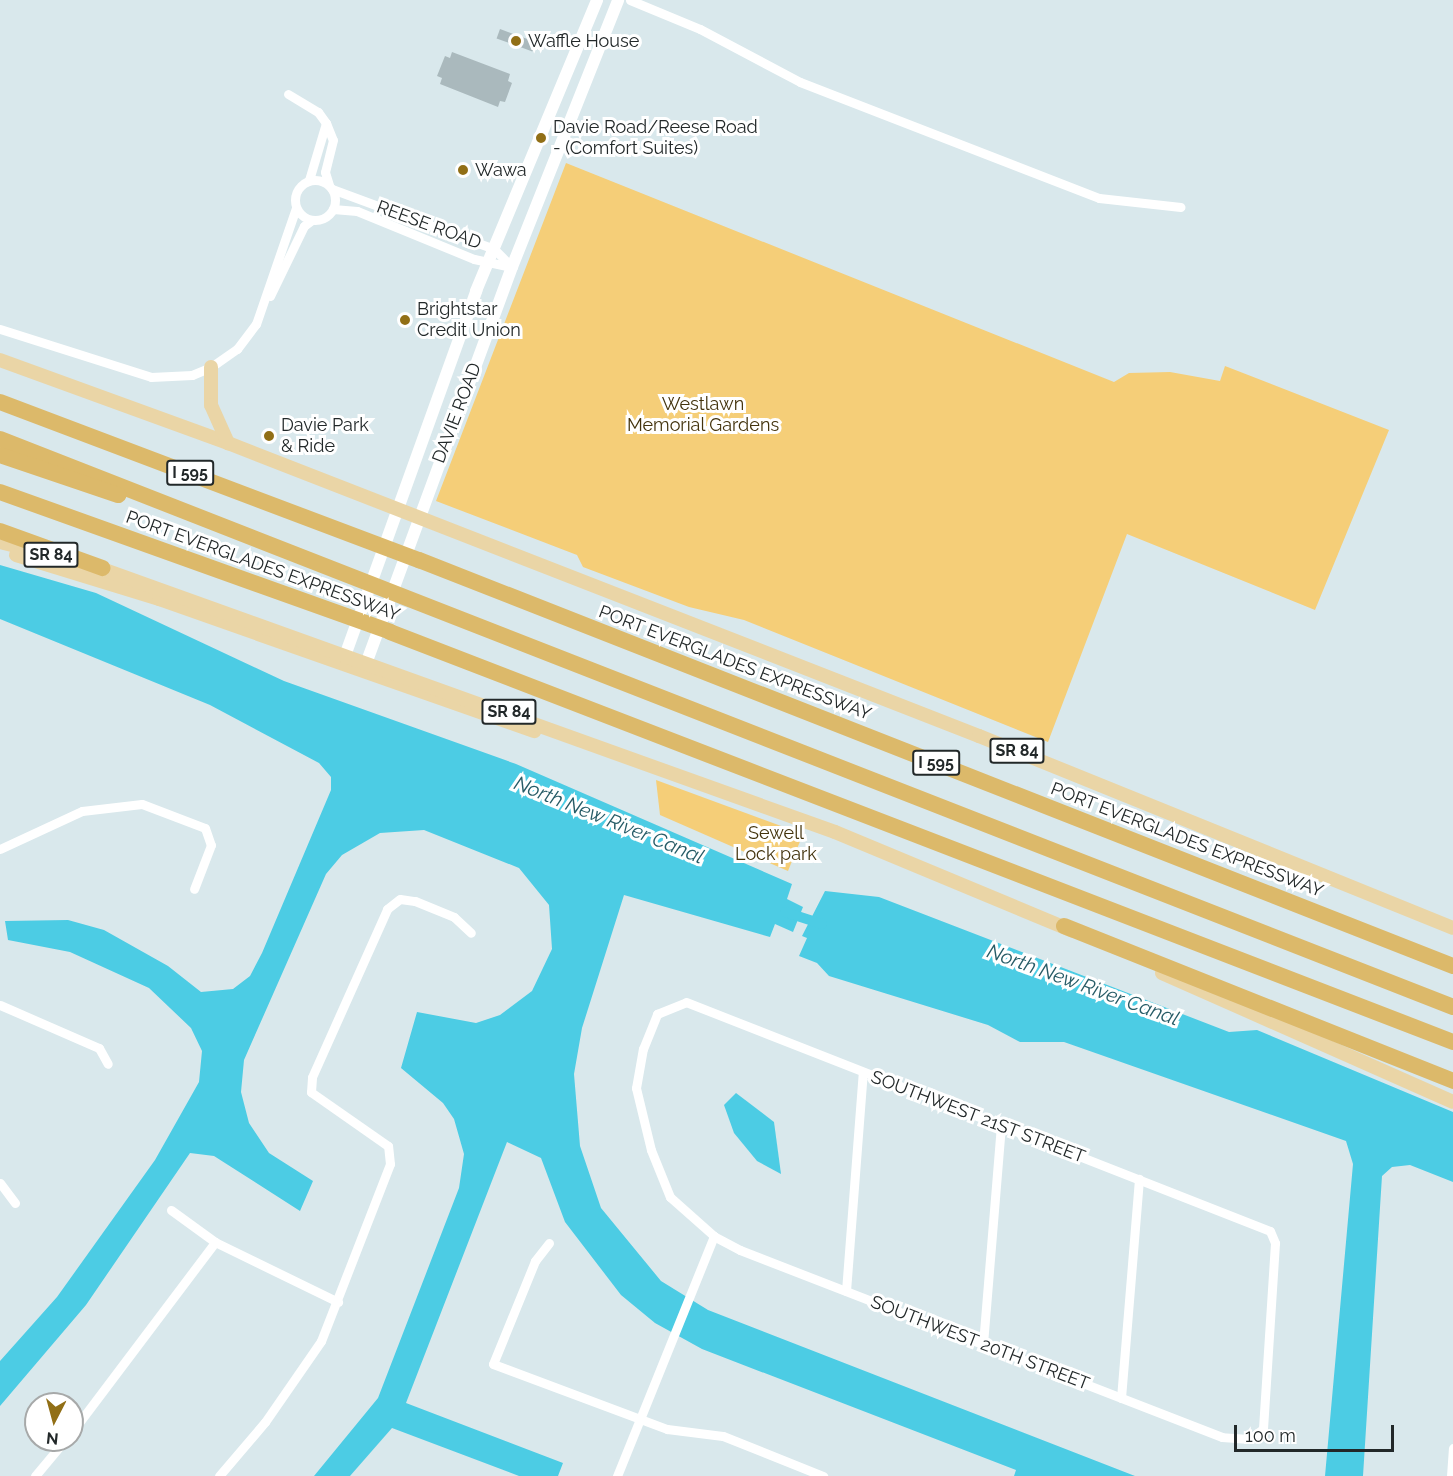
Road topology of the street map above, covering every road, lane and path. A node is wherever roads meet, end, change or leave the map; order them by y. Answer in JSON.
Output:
{"nodes":[{"id":1,"x":597,"y":0,"type":"edge"},
{"id":2,"x":618,"y":0,"type":"edge"},
{"id":3,"x":630,"y":0,"type":"edge"},
{"id":4,"x":288,"y":94,"type":"dead end"},
{"id":5,"x":326,"y":123,"type":"junction"},
{"id":6,"x":309,"y":180,"type":"junction"},
{"id":7,"x":330,"y":187,"type":"junction"},
{"id":8,"x":1181,"y":207,"type":"dead end"},
{"id":9,"x":296,"y":208,"type":"junction"},
{"id":10,"x":333,"y":209,"type":"junction"},
{"id":11,"x":312,"y":220,"type":"junction"},
{"id":12,"x":494,"y":249,"type":"junction"},
{"id":13,"x":488,"y":264,"type":"junction"},
{"id":14,"x":512,"y":267,"type":"junction"},
{"id":15,"x":266,"y":303,"type":"junction"},
{"id":16,"x":0,"y":329,"type":"edge"},
{"id":17,"x":0,"y":360,"type":"edge"},
{"id":18,"x":211,"y":368,"type":"junction"},
{"id":19,"x":4,"y":401,"type":"edge"},
{"id":20,"x":0,"y":439,"type":"edge"},
{"id":21,"x":228,"y":443,"type":"junction"},
{"id":22,"x":0,"y":455,"type":"edge"},
{"id":23,"x":0,"y":492,"type":"edge"},
{"id":24,"x":400,"y":511,"type":"junction"},
{"id":25,"x":418,"y":519,"type":"junction"},
{"id":26,"x":0,"y":531,"type":"edge"},
{"id":27,"x":0,"y":542,"type":"edge"},
{"id":28,"x":270,"y":546,"type":"junction"},
{"id":29,"x":0,"y":550,"type":"edge"},
{"id":30,"x":102,"y":568,"type":"junction"},
{"id":31,"x":346,"y":653,"type":"junction"},
{"id":32,"x":367,"y":661,"type":"junction"},
{"id":33,"x":652,"y":764,"type":"junction"},
{"id":34,"x":0,"y":849,"type":"edge"},
{"id":35,"x":194,"y":889,"type":"dead end"},
{"id":36,"x":1064,"y":926,"type":"junction"},
{"id":37,"x":1453,"y":927,"type":"edge"},
{"id":38,"x":471,"y":933,"type":"dead end"},
{"id":39,"x":1453,"y":966,"type":"edge"},
{"id":40,"x":686,"y":1002,"type":"joint"},
{"id":41,"x":0,"y":1005,"type":"edge"},
{"id":42,"x":1453,"y":1006,"type":"edge"},
{"id":43,"x":1453,"y":1042,"type":"edge"},
{"id":44,"x":108,"y":1064,"type":"dead end"},
{"id":45,"x":864,"y":1072,"type":"junction"},
{"id":46,"x":1453,"y":1081,"type":"edge"},
{"id":47,"x":1453,"y":1102,"type":"edge"},
{"id":48,"x":1001,"y":1125,"type":"junction"},
{"id":49,"x":1139,"y":1179,"type":"junction"},
{"id":50,"x":0,"y":1183,"type":"edge"},
{"id":51,"x":15,"y":1203,"type":"dead end"},
{"id":52,"x":171,"y":1210,"type":"dead end"},
{"id":53,"x":714,"y":1236,"type":"junction"},
{"id":54,"x":215,"y":1242,"type":"junction"},
{"id":55,"x":549,"y":1243,"type":"dead end"},
{"id":56,"x":846,"y":1291,"type":"junction"},
{"id":57,"x":338,"y":1302,"type":"junction"},
{"id":58,"x":983,"y":1344,"type":"junction"},
{"id":59,"x":1121,"y":1398,"type":"junction"},
{"id":60,"x":84,"y":1416,"type":"edge"},
{"id":61,"x":639,"y":1419,"type":"junction"},
{"id":62,"x":1249,"y":1439,"type":"joint"},
{"id":63,"x":1453,"y":1448,"type":"edge"},
{"id":64,"x":55,"y":1452,"type":"edge"},
{"id":65,"x":35,"y":1476,"type":"edge"},
{"id":66,"x":219,"y":1476,"type":"edge"},
{"id":67,"x":617,"y":1476,"type":"edge"},
{"id":68,"x":823,"y":1476,"type":"edge"},
{"id":69,"x":1451,"y":1476,"type":"edge"}],
"edges":[{"from":1,"to":12,"type":"main road","name":"DAVIE ROAD"},
{"from":2,"to":14,"type":"main road","name":"DAVIE ROAD"},
{"from":3,"to":8,"type":"street"},
{"from":4,"to":5,"type":"street"},
{"from":5,"to":6,"type":"street"},
{"from":5,"to":7,"type":"street"},
{"from":6,"to":7,"type":"street"},
{"from":6,"to":9,"type":"street"},
{"from":7,"to":10,"type":"street"},
{"from":7,"to":12,"type":"street","name":"REESE ROAD"},
{"from":9,"to":11,"type":"street"},
{"from":9,"to":15,"type":"street"},
{"from":10,"to":11,"type":"street"},
{"from":10,"to":13,"type":"street","name":"REESE ROAD"},
{"from":11,"to":15,"type":"street"},
{"from":12,"to":13,"type":"main road","name":"DAVIE ROAD"},
{"from":12,"to":14,"type":"street","name":"REESE ROAD"},
{"from":13,"to":14,"type":"street","name":"REESE ROAD"},
{"from":13,"to":24,"type":"main road","name":"DAVIE ROAD"},
{"from":14,"to":25,"type":"main road","name":"DAVIE ROAD"},
{"from":15,"to":18,"type":"street"},
{"from":16,"to":18,"type":"street"},
{"from":17,"to":21,"type":"main road","number":"SR 84"},
{"from":18,"to":21,"type":"main road"},
{"from":19,"to":39,"type":"highway","name":"PORT EVERGLADES EXPRESSWAY","number":"I 595"},
{"from":20,"to":28,"type":"highway"},
{"from":21,"to":24,"type":"main road","number":"SR 84"},
{"from":22,"to":28,"type":"highway"},
{"from":23,"to":43,"type":"highway","name":"PORT EVERGLADES EXPRESSWAY"},
{"from":24,"to":25,"type":"main road","number":"SR 84"},
{"from":24,"to":31,"type":"main road","name":"DAVIE ROAD"},
{"from":25,"to":32,"type":"main road","name":"DAVIE ROAD"},
{"from":25,"to":37,"type":"main road","number":"SR 84"},
{"from":26,"to":30,"type":"highway"},
{"from":27,"to":30,"type":"main road","number":"SR 84"},
{"from":28,"to":42,"type":"highway"},
{"from":29,"to":33,"type":"main road"},
{"from":30,"to":31,"type":"main road","number":"SR 84"},
{"from":31,"to":32,"type":"main road","number":"SR 84"},
{"from":32,"to":33,"type":"main road","number":"SR 84"},
{"from":33,"to":36,"type":"main road","number":"SR 84"},
{"from":34,"to":35,"type":"street"},
{"from":36,"to":46,"type":"highway"},
{"from":36,"to":47,"type":"main road","number":"SR 84"},
{"from":38,"to":57,"type":"street"},
{"from":40,"to":45,"type":"street","name":"SOUTHWEST 21ST STREET"},
{"from":40,"to":53,"type":"street","name":"SOUTHWEST 20TH STREET"},
{"from":41,"to":44,"type":"street"},
{"from":45,"to":48,"type":"street","name":"SOUTHWEST 21ST STREET"},
{"from":45,"to":56,"type":"street"},
{"from":48,"to":49,"type":"street","name":"SOUTHWEST 21ST STREET"},
{"from":48,"to":58,"type":"street"},
{"from":49,"to":59,"type":"street"},
{"from":49,"to":62,"type":"street","name":"SOUTHWEST 21ST STREET"},
{"from":50,"to":51,"type":"street"},
{"from":52,"to":54,"type":"street"},
{"from":53,"to":56,"type":"street","name":"SOUTHWEST 20TH STREET"},
{"from":53,"to":61,"type":"street"},
{"from":54,"to":57,"type":"street"},
{"from":54,"to":60,"type":"street"},
{"from":55,"to":61,"type":"street"},
{"from":56,"to":58,"type":"street","name":"SOUTHWEST 20TH STREET"},
{"from":57,"to":66,"type":"street"},
{"from":58,"to":59,"type":"street","name":"SOUTHWEST 20TH STREET"},
{"from":59,"to":62,"type":"street","name":"SOUTHWEST 20TH STREET"},
{"from":61,"to":67,"type":"street"},
{"from":61,"to":68,"type":"street"},
{"from":63,"to":69,"type":"street"},
{"from":64,"to":65,"type":"street"}]}
